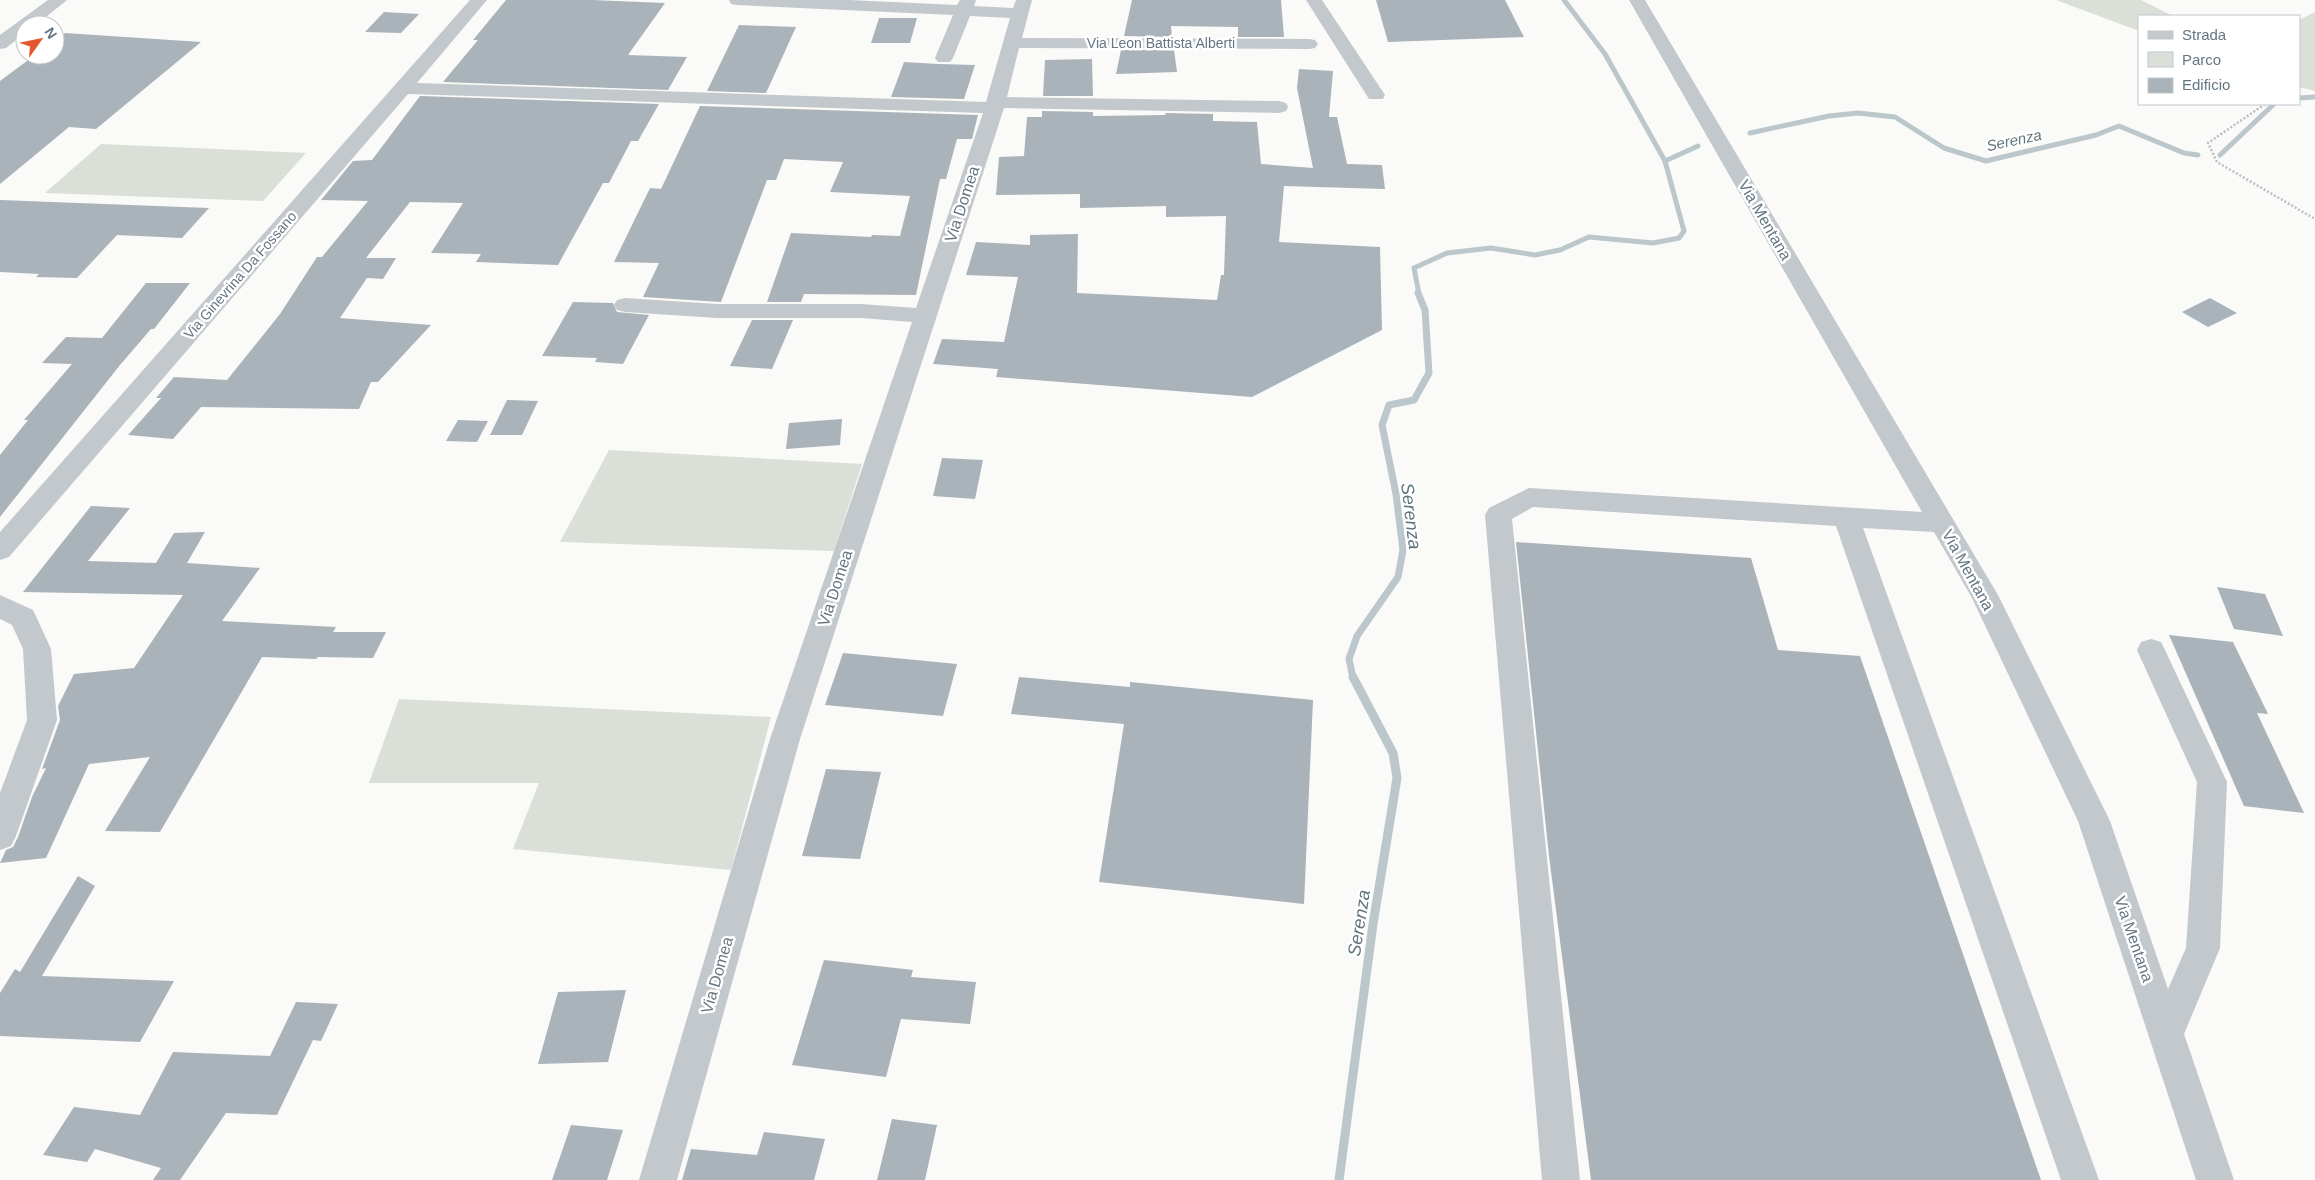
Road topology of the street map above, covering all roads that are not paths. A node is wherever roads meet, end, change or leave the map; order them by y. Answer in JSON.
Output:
{"nodes":[{"id":1,"x":59,"y":0,"type":"edge"},
{"id":2,"x":479,"y":0,"type":"edge"},
{"id":3,"x":737,"y":0,"type":"edge"},
{"id":4,"x":1314,"y":0,"type":"edge"},
{"id":5,"x":1637,"y":0,"type":"edge"},
{"id":6,"x":966,"y":5,"type":"edge"},
{"id":7,"x":1022,"y":6,"type":"edge"},
{"id":8,"x":39,"y":15,"type":"edge"},
{"id":9,"x":15,"y":33,"type":"edge"},
{"id":10,"x":1013,"y":43,"type":"junction"},
{"id":11,"x":0,"y":44,"type":"edge"},
{"id":12,"x":1309,"y":44,"type":"dead end"},
{"id":13,"x":944,"y":58,"type":"dead end"},
{"id":14,"x":403,"y":88,"type":"junction"},
{"id":15,"x":1376,"y":95,"type":"dead end"},
{"id":16,"x":995,"y":105,"type":"junction"},
{"id":17,"x":1279,"y":107,"type":"dead end"},
{"id":18,"x":626,"y":304,"type":"dead end"},
{"id":19,"x":925,"y":316,"type":"junction"},
{"id":20,"x":1846,"y":517,"type":"junction"},
{"id":21,"x":1942,"y":523,"type":"junction"},
{"id":22,"x":0,"y":550,"type":"edge"},
{"id":23,"x":0,"y":606,"type":"edge"},
{"id":24,"x":2151,"y":650,"type":"dead end"},
{"id":25,"x":0,"y":836,"type":"edge"},
{"id":26,"x":2166,"y":1034,"type":"junction"},
{"id":27,"x":658,"y":1180,"type":"edge"},
{"id":28,"x":1561,"y":1180,"type":"edge"},
{"id":29,"x":2080,"y":1180,"type":"edge"},
{"id":30,"x":2215,"y":1180,"type":"edge"}],
"edges":[{"from":1,"to":8,"type":"street"},
{"from":2,"to":14,"type":"street","name":"Via Ginevrina Da Fossano"},
{"from":3,"to":6,"type":"street"},
{"from":4,"to":15,"type":"street"},
{"from":5,"to":21,"type":"street","name":"Via Mentana"},
{"from":6,"to":7,"type":"street"},
{"from":6,"to":13,"type":"street"},
{"from":7,"to":10,"type":"street","name":"Via Domea"},
{"from":9,"to":11,"type":"street"},
{"from":10,"to":12,"type":"street","name":"Via Leon Battista Alberti"},
{"from":10,"to":16,"type":"street","name":"Via Domea"},
{"from":14,"to":16,"type":"street"},
{"from":14,"to":22,"type":"street","name":"Via Ginevrina Da Fossano"},
{"from":16,"to":17,"type":"street"},
{"from":16,"to":19,"type":"street","name":"Via Domea"},
{"from":18,"to":19,"type":"street"},
{"from":19,"to":27,"type":"street","name":"Via Domea"},
{"from":20,"to":21,"type":"street"},
{"from":20,"to":28,"type":"street"},
{"from":20,"to":29,"type":"street"},
{"from":21,"to":26,"type":"street","name":"Via Mentana"},
{"from":23,"to":25,"type":"street"},
{"from":24,"to":26,"type":"street"},
{"from":26,"to":30,"type":"street","name":"Via Mentana"}]}
